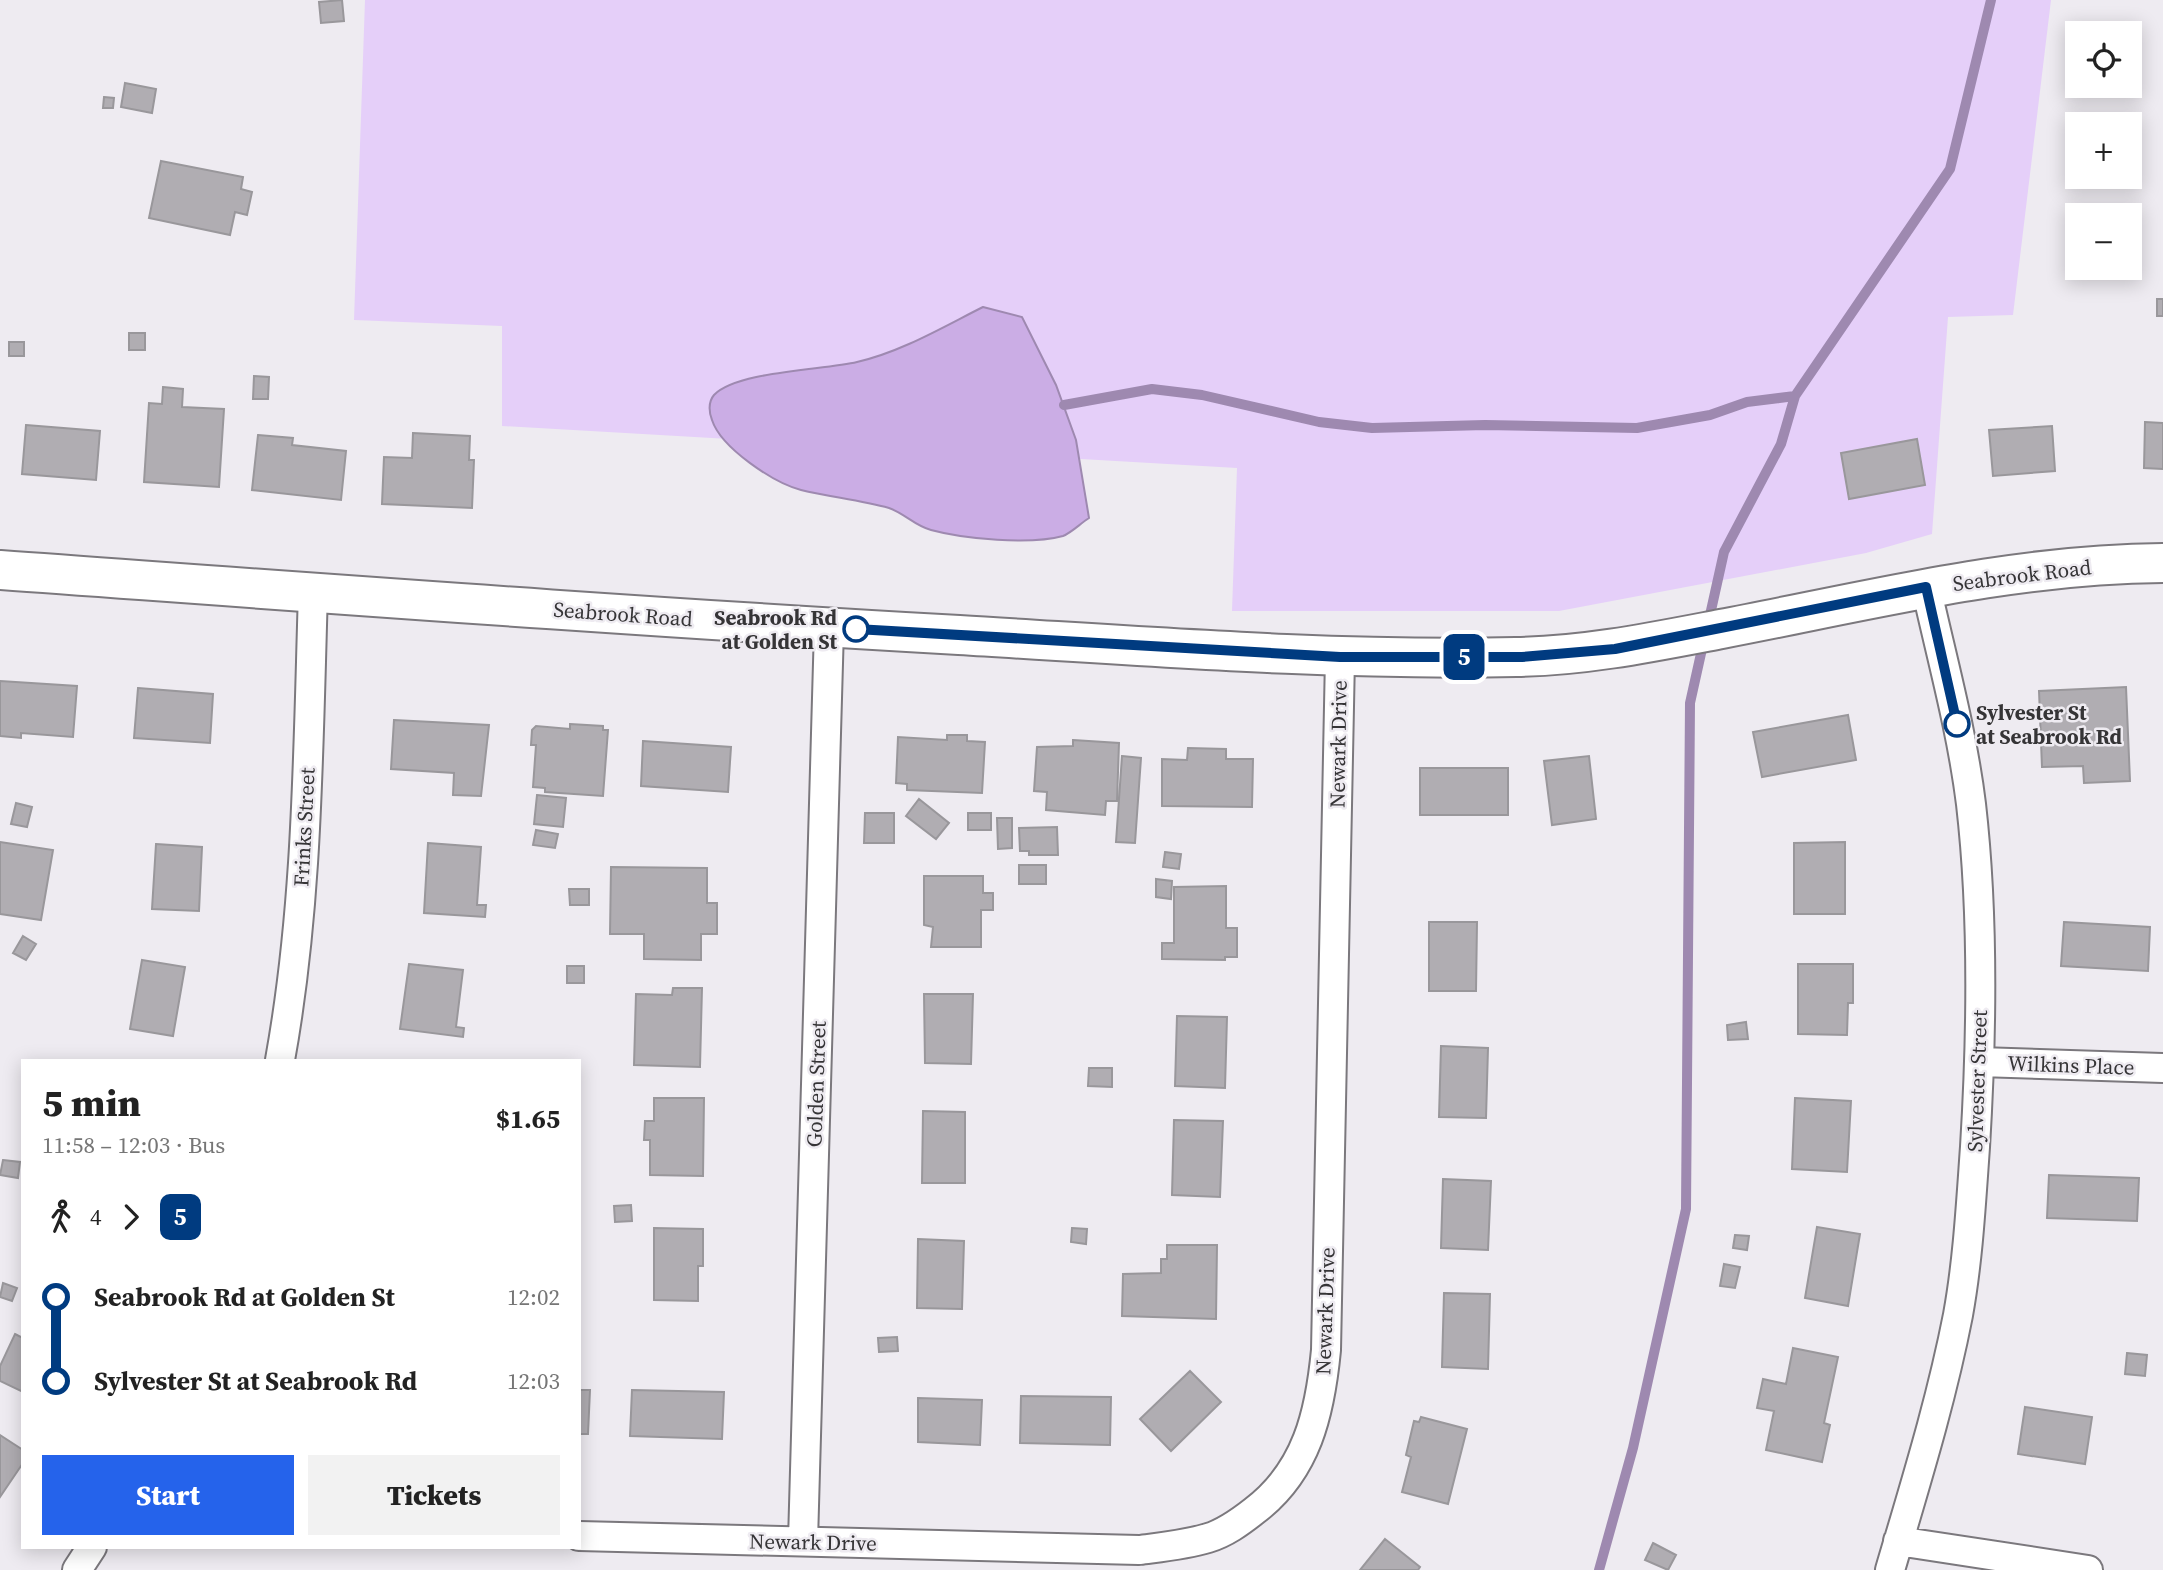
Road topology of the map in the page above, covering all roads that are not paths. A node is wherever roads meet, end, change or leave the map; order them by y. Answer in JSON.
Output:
{"nodes":[{"id":1,"x":2163,"y":563,"type":"edge"},
{"id":2,"x":0,"y":570,"type":"edge"},
{"id":3,"x":1926,"y":587,"type":"junction"},
{"id":4,"x":313,"y":593,"type":"junction"},
{"id":5,"x":829,"y":628,"type":"junction"},
{"id":6,"x":1340,"y":657,"type":"junction"},
{"id":7,"x":280,"y":1059,"type":"edge"},
{"id":8,"x":1980,"y":1062,"type":"junction"},
{"id":9,"x":2163,"y":1068,"type":"edge"},
{"id":10,"x":581,"y":1536,"type":"edge"},
{"id":11,"x":803,"y":1541,"type":"junction"},
{"id":12,"x":1898,"y":1541,"type":"junction"},
{"id":13,"x":91,"y":1549,"type":"edge"},
{"id":14,"x":77,"y":1570,"type":"edge"},
{"id":15,"x":1890,"y":1570,"type":"edge"},
{"id":16,"x":2088,"y":1570,"type":"edge"}],
"edges":[{"from":1,"to":3,"type":"street","name":"Seabrook Road"},
{"from":2,"to":4,"type":"street","name":"Seabrook Road"},
{"from":3,"to":6,"type":"street","name":"Seabrook Road"},
{"from":3,"to":8,"type":"street","name":"Sylvester Street"},
{"from":4,"to":5,"type":"street","name":"Seabrook Road"},
{"from":4,"to":7,"type":"street","name":"Frinks Street"},
{"from":5,"to":6,"type":"street","name":"Seabrook Road"},
{"from":5,"to":11,"type":"street","name":"Golden Street"},
{"from":6,"to":11,"type":"street","name":"Newark Drive"},
{"from":8,"to":9,"type":"street","name":"Wilkins Place"},
{"from":8,"to":12,"type":"street","name":"Sylvester Street"},
{"from":10,"to":11,"type":"street","name":"Newark Drive"},
{"from":12,"to":15,"type":"street","name":"Sylvester Street"},
{"from":12,"to":16,"type":"street"},
{"from":13,"to":14,"type":"street"}]}
